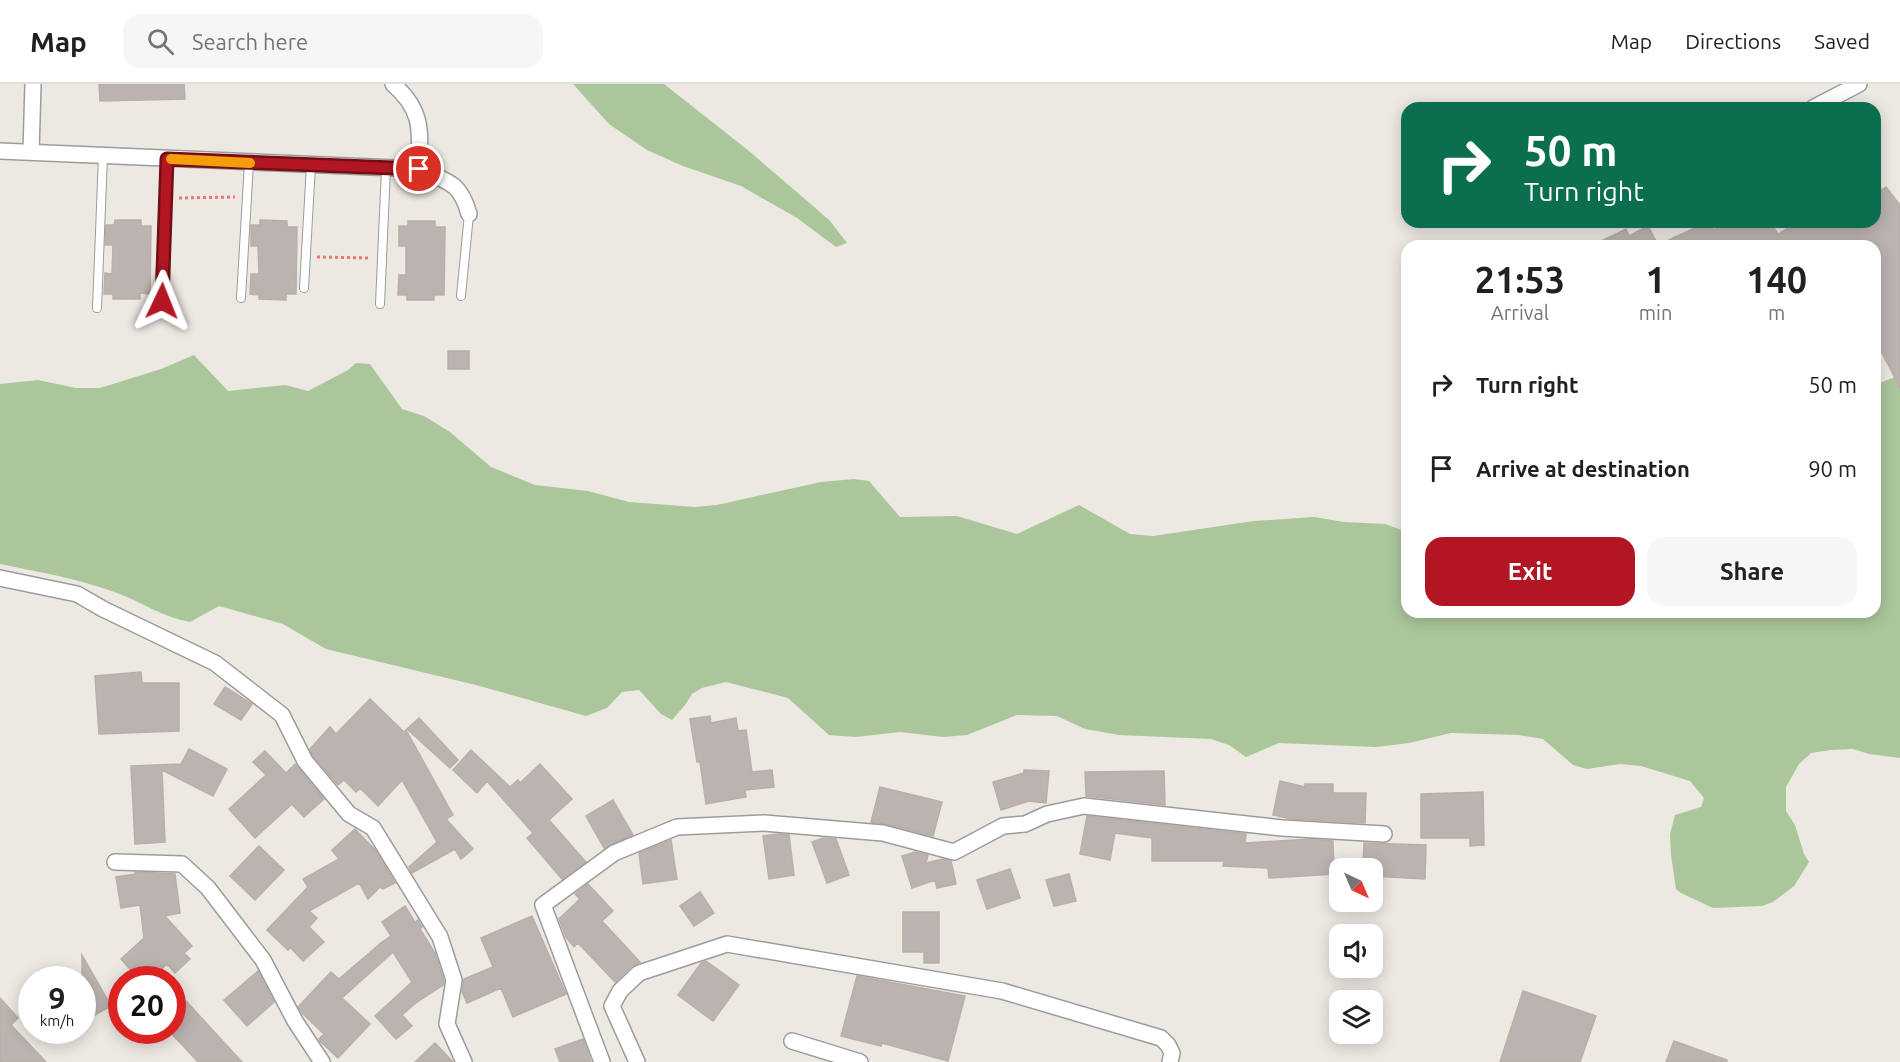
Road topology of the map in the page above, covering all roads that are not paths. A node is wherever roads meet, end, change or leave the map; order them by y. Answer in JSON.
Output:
{"nodes":[{"id":1,"x":33,"y":84,"type":"edge"},
{"id":2,"x":393,"y":84,"type":"edge"},
{"id":3,"x":1859,"y":84,"type":"edge"},
{"id":4,"x":1824,"y":102,"type":"edge"},
{"id":5,"x":0,"y":151,"type":"edge"},
{"id":6,"x":31,"y":152,"type":"junction"},
{"id":7,"x":103,"y":156,"type":"junction"},
{"id":8,"x":167,"y":159,"type":"junction"},
{"id":9,"x":249,"y":163,"type":"junction"},
{"id":10,"x":311,"y":165,"type":"junction"},
{"id":11,"x":386,"y":169,"type":"junction"},
{"id":12,"x":419,"y":169,"type":"junction"},
{"id":13,"x":469,"y":214,"type":"joint"},
{"id":14,"x":304,"y":288,"type":"dead end"},
{"id":15,"x":461,"y":296,"type":"dead end"},
{"id":16,"x":241,"y":298,"type":"dead end"},
{"id":17,"x":162,"y":301,"type":"dead end"},
{"id":18,"x":380,"y":304,"type":"dead end"},
{"id":19,"x":96,"y":309,"type":"dead end"},
{"id":20,"x":0,"y":578,"type":"edge"},
{"id":21,"x":1384,"y":834,"type":"dead end"},
{"id":22,"x":115,"y":862,"type":"dead end"},
{"id":23,"x":792,"y":1041,"type":"dead end"},
{"id":24,"x":322,"y":1062,"type":"edge"},
{"id":25,"x":464,"y":1062,"type":"edge"},
{"id":26,"x":602,"y":1062,"type":"edge"},
{"id":27,"x":636,"y":1062,"type":"edge"},
{"id":28,"x":860,"y":1062,"type":"edge"},
{"id":29,"x":1170,"y":1062,"type":"edge"}],
"edges":[{"from":1,"to":6,"type":"street"},
{"from":2,"to":12,"type":"street"},
{"from":3,"to":4,"type":"street"},
{"from":5,"to":6,"type":"street"},
{"from":6,"to":7,"type":"street"},
{"from":7,"to":8,"type":"street"},
{"from":7,"to":19,"type":"lane"},
{"from":8,"to":9,"type":"street"},
{"from":8,"to":17,"type":"lane"},
{"from":9,"to":10,"type":"street"},
{"from":9,"to":16,"type":"lane"},
{"from":10,"to":11,"type":"street"},
{"from":10,"to":14,"type":"lane"},
{"from":11,"to":12,"type":"street"},
{"from":11,"to":18,"type":"lane"},
{"from":12,"to":13,"type":"street"},
{"from":13,"to":15,"type":"lane"},
{"from":20,"to":25,"type":"street"},
{"from":21,"to":26,"type":"street"},
{"from":22,"to":24,"type":"street"},
{"from":23,"to":28,"type":"street"},
{"from":27,"to":29,"type":"street"}]}
